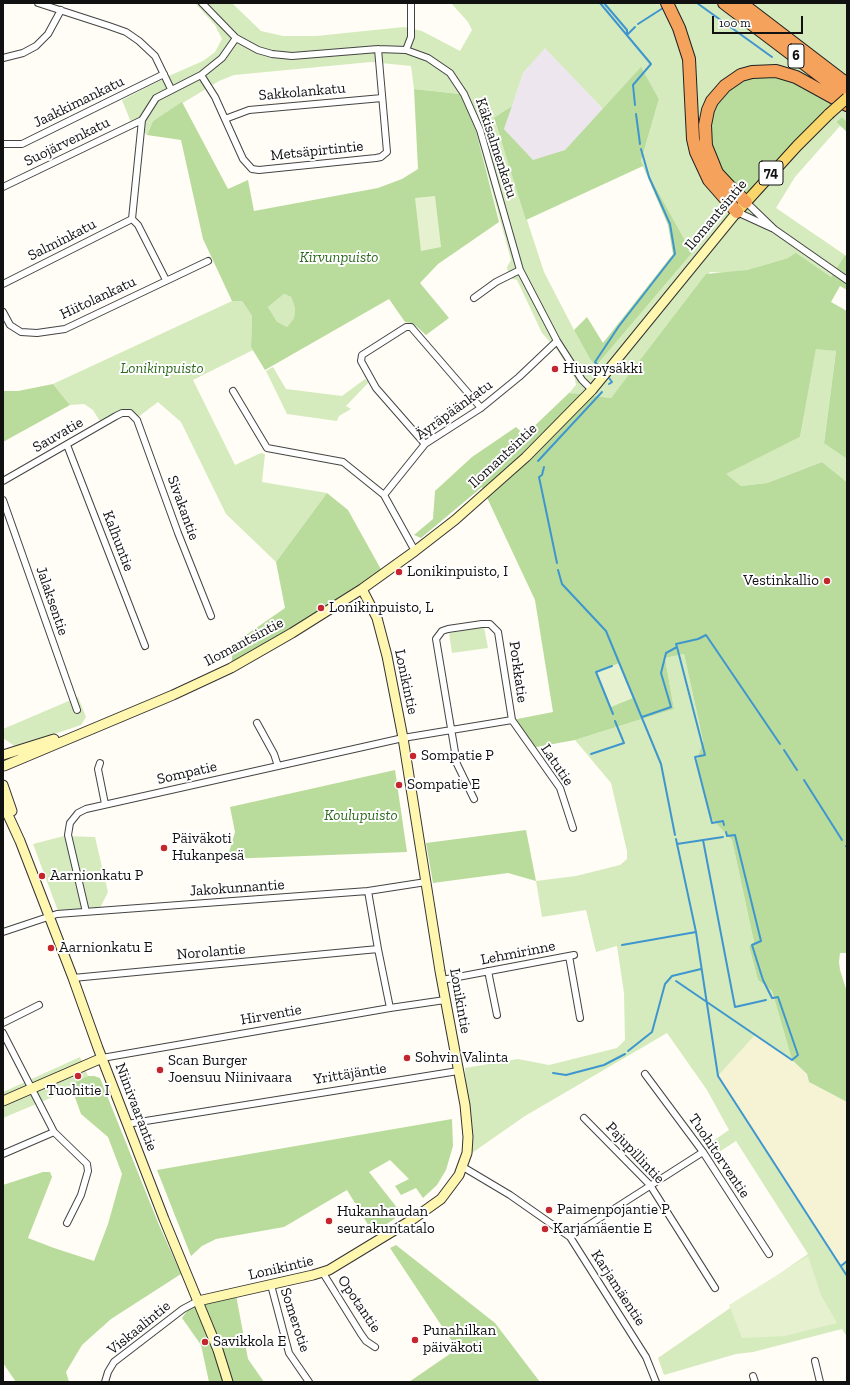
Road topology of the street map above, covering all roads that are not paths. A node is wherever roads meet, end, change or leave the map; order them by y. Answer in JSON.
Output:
{"nodes":[{"id":1,"x":38,"y":3,"type":"edge"},
{"id":2,"x":202,"y":3,"type":"edge"},
{"id":3,"x":411,"y":3,"type":"edge"},
{"id":4,"x":667,"y":3,"type":"edge"},
{"id":5,"x":724,"y":3,"type":"edge"},
{"id":6,"x":741,"y":3,"type":"edge"},
{"id":7,"x":60,"y":10,"type":"junction"},
{"id":8,"x":236,"y":38,"type":"junction"},
{"id":9,"x":378,"y":49,"type":"junction"},
{"id":10,"x":406,"y":50,"type":"junction"},
{"id":11,"x":3,"y":58,"type":"edge"},
{"id":12,"x":164,"y":74,"type":"junction"},
{"id":13,"x":201,"y":75,"type":"junction"},
{"id":14,"x":847,"y":84,"type":"edge"},
{"id":15,"x":171,"y":89,"type":"junction"},
{"id":16,"x":847,"y":97,"type":"edge"},
{"id":17,"x":382,"y":98,"type":"junction"},
{"id":18,"x":847,"y":105,"type":"edge"},
{"id":19,"x":225,"y":119,"type":"junction"},
{"id":20,"x":142,"y":120,"type":"junction"},
{"id":21,"x":3,"y":144,"type":"edge"},
{"id":22,"x":3,"y":187,"type":"edge"},
{"id":23,"x":746,"y":202,"type":"junction"},
{"id":24,"x":737,"y":212,"type":"junction"},
{"id":25,"x":132,"y":219,"type":"junction"},
{"id":26,"x":774,"y":229,"type":"junction"},
{"id":27,"x":208,"y":261,"type":"dead end"},
{"id":28,"x":520,"y":270,"type":"junction"},
{"id":29,"x":166,"y":280,"type":"junction"},
{"id":30,"x":847,"y":280,"type":"edge"},
{"id":31,"x":3,"y":284,"type":"edge"},
{"id":32,"x":474,"y":298,"type":"dead end"},
{"id":33,"x":3,"y":312,"type":"edge"},
{"id":34,"x":557,"y":341,"type":"junction"},
{"id":35,"x":592,"y":390,"type":"junction"},
{"id":36,"x":233,"y":391,"type":"dead end"},
{"id":37,"x":481,"y":408,"type":"junction"},
{"id":38,"x":127,"y":412,"type":"joint"},
{"id":39,"x":426,"y":444,"type":"junction"},
{"id":40,"x":67,"y":445,"type":"junction"},
{"id":41,"x":3,"y":481,"type":"edge"},
{"id":42,"x":384,"y":495,"type":"junction"},
{"id":43,"x":3,"y":500,"type":"edge"},
{"id":44,"x":415,"y":551,"type":"junction"},
{"id":45,"x":362,"y":589,"type":"junction"},
{"id":46,"x":211,"y":616,"type":"dead end"},
{"id":47,"x":145,"y":646,"type":"dead end"},
{"id":48,"x":77,"y":710,"type":"dead end"},
{"id":49,"x":512,"y":720,"type":"junction"},
{"id":50,"x":257,"y":723,"type":"dead end"},
{"id":51,"x":92,"y":728,"type":"junction"},
{"id":52,"x":451,"y":730,"type":"junction"},
{"id":53,"x":403,"y":738,"type":"junction"},
{"id":54,"x":3,"y":755,"type":"edge"},
{"id":55,"x":100,"y":763,"type":"dead end"},
{"id":56,"x":278,"y":766,"type":"junction"},
{"id":57,"x":4,"y":767,"type":"edge"},
{"id":58,"x":3,"y":785,"type":"edge"},
{"id":59,"x":474,"y":799,"type":"dead end"},
{"id":60,"x":3,"y":804,"type":"edge"},
{"id":61,"x":105,"y":804,"type":"junction"},
{"id":62,"x":573,"y":828,"type":"dead end"},
{"id":63,"x":20,"y":841,"type":"junction"},
{"id":64,"x":426,"y":882,"type":"junction"},
{"id":65,"x":368,"y":891,"type":"junction"},
{"id":66,"x":86,"y":912,"type":"junction"},
{"id":67,"x":49,"y":916,"type":"junction"},
{"id":68,"x":3,"y":932,"type":"edge"},
{"id":69,"x":378,"y":949,"type":"junction"},
{"id":70,"x":488,"y":971,"type":"junction"},
{"id":71,"x":73,"y":978,"type":"junction"},
{"id":72,"x":442,"y":980,"type":"junction"},
{"id":73,"x":445,"y":1000,"type":"junction"},
{"id":74,"x":39,"y":1005,"type":"dead end"},
{"id":75,"x":390,"y":1008,"type":"junction"},
{"id":76,"x":497,"y":1015,"type":"dead end"},
{"id":77,"x":580,"y":1018,"type":"dead end"},
{"id":78,"x":3,"y":1023,"type":"edge"},
{"id":79,"x":3,"y":1033,"type":"edge"},
{"id":80,"x":102,"y":1058,"type":"junction"},
{"id":81,"x":458,"y":1071,"type":"junction"},
{"id":82,"x":645,"y":1074,"type":"dead end"},
{"id":83,"x":33,"y":1088,"type":"junction"},
{"id":84,"x":3,"y":1101,"type":"edge"},
{"id":85,"x":584,"y":1118,"type":"dead end"},
{"id":86,"x":127,"y":1124,"type":"junction"},
{"id":87,"x":54,"y":1132,"type":"junction"},
{"id":88,"x":703,"y":1152,"type":"junction"},
{"id":89,"x":3,"y":1154,"type":"edge"},
{"id":90,"x":463,"y":1167,"type":"junction"},
{"id":91,"x":650,"y":1186,"type":"junction"},
{"id":92,"x":67,"y":1223,"type":"dead end"},
{"id":93,"x":570,"y":1237,"type":"junction"},
{"id":94,"x":769,"y":1254,"type":"dead end"},
{"id":95,"x":323,"y":1273,"type":"junction"},
{"id":96,"x":271,"y":1285,"type":"junction"},
{"id":97,"x":716,"y":1288,"type":"dead end"},
{"id":98,"x":198,"y":1301,"type":"junction"},
{"id":99,"x":375,"y":1347,"type":"dead end"},
{"id":100,"x":815,"y":1361,"type":"dead end"},
{"id":101,"x":105,"y":1382,"type":"edge"},
{"id":102,"x":228,"y":1382,"type":"edge"},
{"id":103,"x":309,"y":1382,"type":"edge"},
{"id":104,"x":656,"y":1382,"type":"edge"},
{"id":105,"x":820,"y":1382,"type":"edge"}],
"edges":[{"from":1,"to":7,"type":"street"},
{"from":2,"to":8,"type":"street","name":"Käkisalmenkatu"},
{"from":3,"to":10,"type":"street"},
{"from":4,"to":24,"type":"highway"},
{"from":5,"to":16,"type":"highway","number":"6"},
{"from":6,"to":14,"type":"highway","number":"6"},
{"from":7,"to":11,"type":"street"},
{"from":7,"to":12,"type":"street"},
{"from":8,"to":9,"type":"street","name":"Käkisalmenkatu"},
{"from":8,"to":13,"type":"street"},
{"from":9,"to":10,"type":"street","name":"Käkisalmenkatu"},
{"from":9,"to":17,"type":"street","name":"Metsäpirtintie"},
{"from":10,"to":28,"type":"street","name":"Käkisalmenkatu"},
{"from":12,"to":15,"type":"street"},
{"from":12,"to":21,"type":"street","name":"Jaakkimankatu"},
{"from":13,"to":15,"type":"street"},
{"from":13,"to":19,"type":"street","name":"Metsäpirtintie"},
{"from":15,"to":20,"type":"street"},
{"from":16,"to":23,"type":"main road","name":"Ilomantsintie","number":"74","bridge":true},
{"from":17,"to":19,"type":"street","name":"Sakkolankatu"},
{"from":17,"to":19,"type":"street","name":"Metsäpirtintie"},
{"from":18,"to":23,"type":"highway"},
{"from":20,"to":22,"type":"street","name":"Suojärvenkatu"},
{"from":20,"to":25,"type":"street"},
{"from":23,"to":24,"type":"main road","name":"Ilomantsintie","number":"74"},
{"from":23,"to":26,"type":"street"},
{"from":24,"to":26,"type":"street"},
{"from":24,"to":35,"type":"main road","name":"Ilomantsintie"},
{"from":25,"to":29,"type":"street"},
{"from":25,"to":31,"type":"street","name":"Salminkatu"},
{"from":26,"to":30,"type":"street"},
{"from":27,"to":29,"type":"street","name":"Hiitolankatu"},
{"from":28,"to":32,"type":"street"},
{"from":28,"to":34,"type":"street","name":"Käkisalmenkatu"},
{"from":29,"to":33,"type":"street","name":"Hiitolankatu"},
{"from":34,"to":35,"type":"street","name":"Käkisalmenkatu"},
{"from":34,"to":37,"type":"street","name":"Äyräpäänkatu"},
{"from":35,"to":44,"type":"main road","name":"Ilomantsintie"},
{"from":36,"to":42,"type":"street"},
{"from":37,"to":39,"type":"street","name":"Äyräpäänkatu"},
{"from":37,"to":39,"type":"street"},
{"from":38,"to":40,"type":"street","name":"Sauvatie"},
{"from":38,"to":46,"type":"street","name":"Sivakantie"},
{"from":39,"to":42,"type":"street","name":"Äyräpäänkatu"},
{"from":40,"to":41,"type":"street","name":"Sauvatie"},
{"from":40,"to":47,"type":"street","name":"Kalhuntie"},
{"from":42,"to":44,"type":"street"},
{"from":43,"to":48,"type":"street","name":"Jalaksentie"},
{"from":44,"to":45,"type":"main road","name":"Ilomantsintie"},
{"from":45,"to":51,"type":"main road","name":"Ilomantsintie"},
{"from":45,"to":53,"type":"main road","name":"Lonikintie"},
{"from":49,"to":52,"type":"street","name":"Porkkatie"},
{"from":49,"to":52,"type":"street","name":"Porkkatie"},
{"from":49,"to":62,"type":"street","name":"Latutie"},
{"from":50,"to":56,"type":"street"},
{"from":51,"to":54,"type":"main road","name":"Ilomantsintie"},
{"from":51,"to":57,"type":"main road","name":"Ilomantsintie"},
{"from":52,"to":53,"type":"street","name":"Porkkatie"},
{"from":52,"to":59,"type":"street"},
{"from":53,"to":56,"type":"street","name":"Sompatie"},
{"from":53,"to":64,"type":"main road","name":"Lonikintie"},
{"from":54,"to":57,"type":"main road"},
{"from":55,"to":61,"type":"street"},
{"from":56,"to":61,"type":"street","name":"Sompatie"},
{"from":58,"to":63,"type":"main road","name":"Niinivaarantie"},
{"from":60,"to":63,"type":"main road","name":"Niinivaarantie"},
{"from":61,"to":66,"type":"street","name":"Sompatie"},
{"from":63,"to":67,"type":"main road","name":"Niinivaarantie"},
{"from":64,"to":65,"type":"street","name":"Jakokunnantie"},
{"from":64,"to":72,"type":"main road","name":"Lonikintie"},
{"from":65,"to":66,"type":"street","name":"Jakokunnantie"},
{"from":65,"to":69,"type":"street"},
{"from":66,"to":67,"type":"street","name":"Jakokunnantie"},
{"from":67,"to":68,"type":"street","name":"Jakokunnantie"},
{"from":67,"to":71,"type":"main road","name":"Niinivaarantie"},
{"from":69,"to":71,"type":"street","name":"Norolantie"},
{"from":69,"to":75,"type":"street"},
{"from":70,"to":72,"type":"street","name":"Lehmirinne"},
{"from":70,"to":76,"type":"street"},
{"from":70,"to":77,"type":"street","name":"Lehmirinne"},
{"from":71,"to":80,"type":"main road","name":"Niinivaarantie"},
{"from":72,"to":73,"type":"main road","name":"Lonikintie"},
{"from":73,"to":75,"type":"street","name":"Hirventie"},
{"from":73,"to":81,"type":"main road","name":"Lonikintie"},
{"from":74,"to":78,"type":"street"},
{"from":75,"to":80,"type":"street","name":"Hirventie"},
{"from":79,"to":83,"type":"street"},
{"from":80,"to":83,"type":"main road"},
{"from":80,"to":86,"type":"main road","name":"Niinivaarantie"},
{"from":81,"to":86,"type":"street","name":"Yrittäjäntie"},
{"from":81,"to":90,"type":"main road","name":"Lonikintie"},
{"from":82,"to":88,"type":"street","name":"Tuohitorventie"},
{"from":83,"to":84,"type":"main road"},
{"from":83,"to":87,"type":"street"},
{"from":85,"to":91,"type":"street","name":"Pajupillintie"},
{"from":86,"to":98,"type":"main road","name":"Niinivaarantie"},
{"from":87,"to":89,"type":"street"},
{"from":87,"to":92,"type":"street"},
{"from":88,"to":91,"type":"street"},
{"from":88,"to":94,"type":"street","name":"Tuohitorventie"},
{"from":90,"to":93,"type":"street","name":"Karjamäentie"},
{"from":90,"to":95,"type":"main road","name":"Lonikintie"},
{"from":91,"to":93,"type":"street"},
{"from":91,"to":97,"type":"street","name":"Pajupillintie"},
{"from":93,"to":104,"type":"street","name":"Karjamäentie"},
{"from":95,"to":96,"type":"main road","name":"Lonikintie"},
{"from":95,"to":99,"type":"street","name":"Opotantie"},
{"from":96,"to":98,"type":"main road","name":"Lonikintie"},
{"from":96,"to":103,"type":"street","name":"Somerotie"},
{"from":98,"to":101,"type":"street","name":"Viskaalintie"},
{"from":98,"to":102,"type":"main road","name":"Niinivaarantie"},
{"from":100,"to":105,"type":"street"}]}
